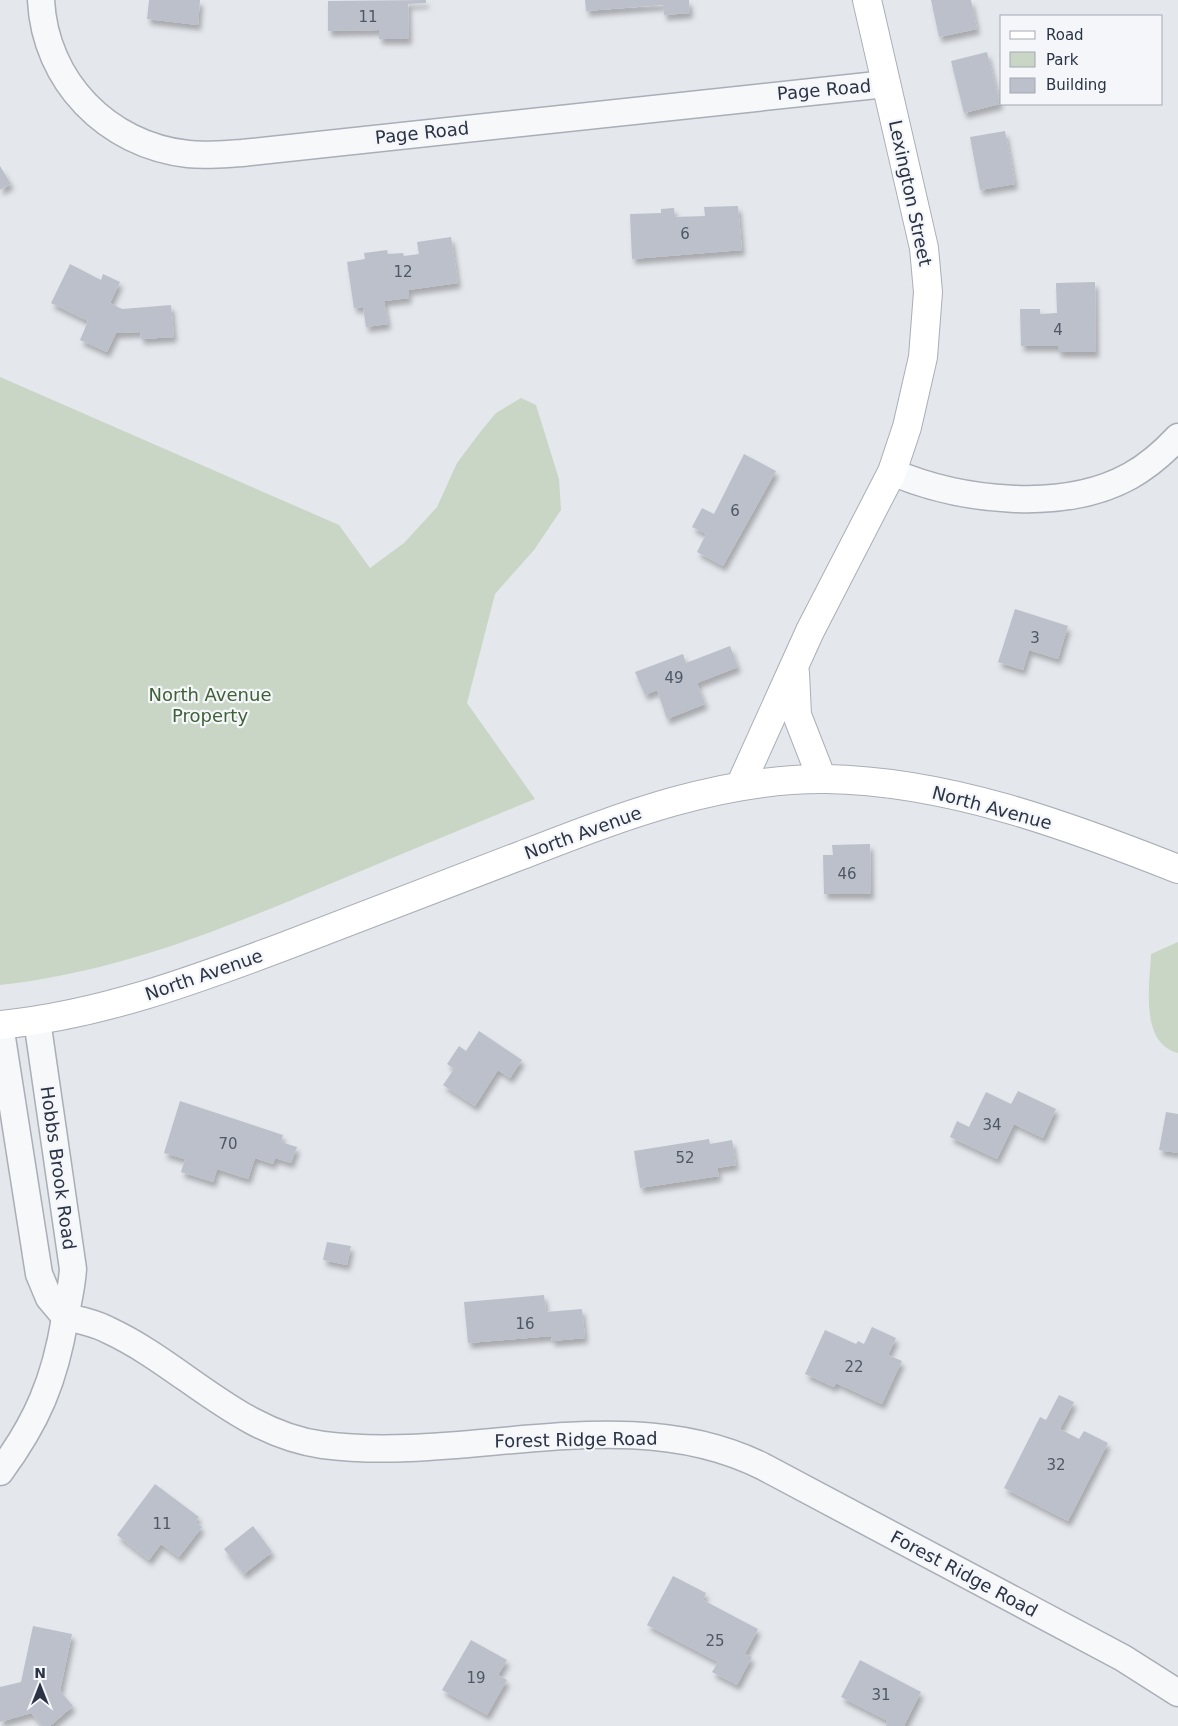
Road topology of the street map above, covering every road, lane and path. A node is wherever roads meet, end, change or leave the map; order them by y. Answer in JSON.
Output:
{"nodes":[{"id":1,"x":41,"y":0,"type":"edge"},
{"id":2,"x":867,"y":0,"type":"edge"},
{"id":3,"x":886,"y":84,"type":"junction"},
{"id":4,"x":1178,"y":438,"type":"edge"},
{"id":5,"x":892,"y":472,"type":"junction"},
{"id":6,"x":796,"y":661,"type":"junction"},
{"id":7,"x":822,"y":779,"type":"junction"},
{"id":8,"x":740,"y":786,"type":"junction"},
{"id":9,"x":1178,"y":869,"type":"edge"},
{"id":10,"x":37,"y":1020,"type":"junction"},
{"id":11,"x":0,"y":1025,"type":"edge"},
{"id":12,"x":65,"y":1317,"type":"junction"},
{"id":13,"x":0,"y":1472,"type":"edge"},
{"id":14,"x":1178,"y":1693,"type":"edge"}],
"edges":[{"from":1,"to":3,"type":"street","name":"Page Road"},
{"from":2,"to":3,"type":"main road","name":"Lexington Street"},
{"from":3,"to":5,"type":"main road","name":"Lexington Street"},
{"from":4,"to":5,"type":"street"},
{"from":5,"to":6,"type":"main road","name":"Lexington Street"},
{"from":6,"to":7,"type":"main road","name":"Lexington Street"},
{"from":6,"to":8,"type":"main road","name":"Lexington Street"},
{"from":7,"to":8,"type":"main road","name":"North Avenue"},
{"from":7,"to":9,"type":"main road","name":"North Avenue"},
{"from":8,"to":10,"type":"main road","name":"North Avenue"},
{"from":10,"to":11,"type":"main road","name":"North Avenue"},
{"from":10,"to":12,"type":"street","name":"Hobbs Brook Road"},
{"from":11,"to":12,"type":"street","name":"Hobbs Brook Road"},
{"from":12,"to":13,"type":"street","name":"Hobbs Brook Road"},
{"from":12,"to":14,"type":"street","name":"Forest Ridge Road"}]}
